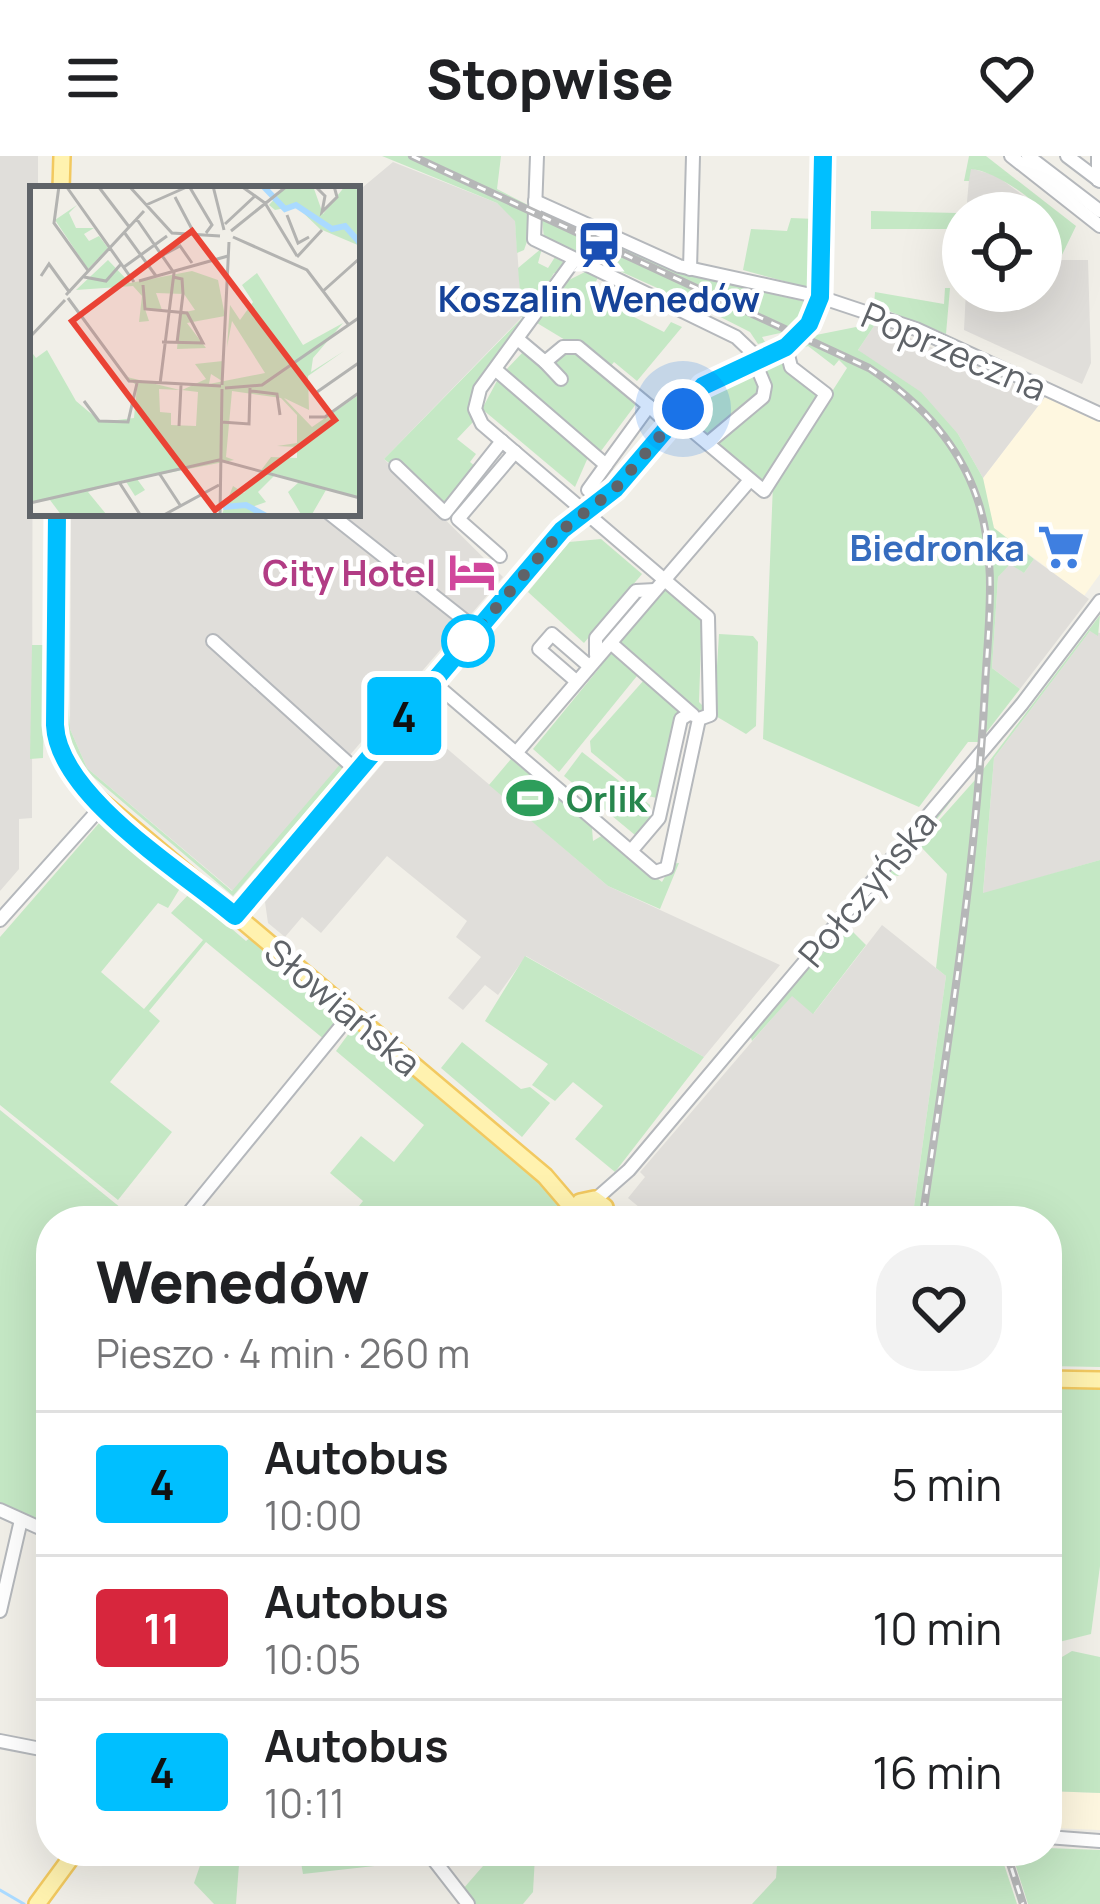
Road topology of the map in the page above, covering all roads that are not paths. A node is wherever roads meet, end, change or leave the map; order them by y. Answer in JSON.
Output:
{"nodes":[{"id":1,"x":537,"y":156,"type":"edge"},
{"id":2,"x":693,"y":156,"type":"edge"},
{"id":3,"x":823,"y":156,"type":"edge"},
{"id":4,"x":1011,"y":156,"type":"edge"},
{"id":5,"x":1028,"y":156,"type":"edge"},
{"id":6,"x":1067,"y":156,"type":"edge"},
{"id":7,"x":1098,"y":156,"type":"edge"},
{"id":8,"x":1099,"y":180,"type":"edge"},
{"id":9,"x":535,"y":201,"type":"junction"},
{"id":10,"x":1100,"y":211,"type":"edge"},
{"id":11,"x":1100,"y":226,"type":"edge"},
{"id":12,"x":575,"y":260,"type":"junction"},
{"id":13,"x":690,"y":268,"type":"junction"},
{"id":14,"x":820,"y":297,"type":"junction"},
{"id":15,"x":520,"y":341,"type":"junction"},
{"id":16,"x":786,"y":347,"type":"junction"},
{"id":17,"x":756,"y":359,"type":"junction"},
{"id":18,"x":545,"y":362,"type":"junction"},
{"id":19,"x":496,"y":370,"type":"junction"},
{"id":20,"x":562,"y":379,"type":"dead end"},
{"id":21,"x":649,"y":406,"type":"junction"},
{"id":22,"x":1100,"y":414,"type":"edge"},
{"id":23,"x":673,"y":421,"type":"junction"},
{"id":24,"x":502,"y":441,"type":"junction"},
{"id":25,"x":708,"y":443,"type":"junction"},
{"id":26,"x":515,"y":452,"type":"junction"},
{"id":27,"x":606,"y":465,"type":"junction"},
{"id":28,"x":396,"y":466,"type":"dead end"},
{"id":29,"x":750,"y":479,"type":"junction"},
{"id":30,"x":588,"y":490,"type":"dead end"},
{"id":31,"x":587,"y":510,"type":"junction"},
{"id":32,"x":57,"y":516,"type":"edge"},
{"id":33,"x":333,"y":516,"type":"edge"},
{"id":34,"x":500,"y":556,"type":"dead end"},
{"id":35,"x":667,"y":577,"type":"junction"},
{"id":36,"x":655,"y":590,"type":"junction"},
{"id":37,"x":1100,"y":601,"type":"edge"},
{"id":38,"x":477,"y":629,"type":"junction"},
{"id":39,"x":213,"y":640,"type":"dead end"},
{"id":40,"x":613,"y":645,"type":"junction"},
{"id":41,"x":592,"y":661,"type":"junction"},
{"id":42,"x":576,"y":681,"type":"junction"},
{"id":43,"x":433,"y":682,"type":"junction"},
{"id":44,"x":694,"y":716,"type":"junction"},
{"id":45,"x":516,"y":753,"type":"junction"},
{"id":46,"x":357,"y":771,"type":"junction"},
{"id":47,"x":663,"y":803,"type":"junction"},
{"id":48,"x":102,"y":806,"type":"junction"},
{"id":49,"x":682,"y":806,"type":"junction"},
{"id":50,"x":631,"y":851,"type":"junction"},
{"id":51,"x":235,"y":916,"type":"junction"},
{"id":52,"x":0,"y":920,"type":"edge"},
{"id":53,"x":351,"y":1014,"type":"junction"},
{"id":54,"x":194,"y":1206,"type":"edge"},
{"id":55,"x":586,"y":1206,"type":"edge"},
{"id":56,"x":601,"y":1206,"type":"edge"},
{"id":57,"x":1062,"y":1379,"type":"edge"},
{"id":58,"x":1100,"y":1380,"type":"edge"},
{"id":59,"x":0,"y":1510,"type":"edge"},
{"id":60,"x":21,"y":1520,"type":"junction"},
{"id":61,"x":36,"y":1526,"type":"edge"},
{"id":62,"x":0,"y":1611,"type":"edge"},
{"id":63,"x":0,"y":1742,"type":"edge"},
{"id":64,"x":36,"y":1748,"type":"edge"},
{"id":65,"x":1062,"y":1838,"type":"edge"},
{"id":66,"x":1100,"y":1841,"type":"edge"},
{"id":67,"x":65,"y":1866,"type":"edge"},
{"id":68,"x":439,"y":1866,"type":"edge"},
{"id":69,"x":37,"y":1904,"type":"edge"},
{"id":70,"x":468,"y":1904,"type":"edge"}],
"edges":[{"from":1,"to":9,"type":"street"},
{"from":2,"to":13,"type":"street"},
{"from":3,"to":14,"type":"street"},
{"from":4,"to":11,"type":"street"},
{"from":5,"to":10,"type":"street"},
{"from":6,"to":8,"type":"street"},
{"from":7,"to":8,"type":"street"},
{"from":9,"to":12,"type":"street"},
{"from":9,"to":13,"type":"street","name":"Poprzeczna"},
{"from":12,"to":15,"type":"street"},
{"from":12,"to":17,"type":"street"},
{"from":13,"to":14,"type":"street","name":"Poprzeczna"},
{"from":14,"to":16,"type":"street"},
{"from":14,"to":22,"type":"street","name":"Poprzeczna"},
{"from":15,"to":18,"type":"street"},
{"from":15,"to":19,"type":"street"},
{"from":16,"to":17,"type":"street"},
{"from":16,"to":29,"type":"street"},
{"from":17,"to":23,"type":"street"},
{"from":17,"to":25,"type":"street"},
{"from":18,"to":20,"type":"street"},
{"from":18,"to":21,"type":"street"},
{"from":19,"to":24,"type":"street"},
{"from":19,"to":27,"type":"street"},
{"from":21,"to":23,"type":"street"},
{"from":21,"to":27,"type":"street"},
{"from":23,"to":25,"type":"street"},
{"from":23,"to":31,"type":"street"},
{"from":24,"to":26,"type":"street"},
{"from":24,"to":28,"type":"street"},
{"from":25,"to":29,"type":"street"},
{"from":26,"to":31,"type":"street"},
{"from":26,"to":34,"type":"street"},
{"from":27,"to":30,"type":"street"},
{"from":29,"to":35,"type":"street"},
{"from":31,"to":35,"type":"street"},
{"from":31,"to":38,"type":"street"},
{"from":32,"to":48,"type":"main road","name":"Słowiańska"},
{"from":33,"to":38,"type":"street"},
{"from":35,"to":36,"type":"street"},
{"from":35,"to":44,"type":"street"},
{"from":36,"to":40,"type":"street"},
{"from":36,"to":41,"type":"street"},
{"from":37,"to":56,"type":"street","name":"Połczyńska"},
{"from":38,"to":43,"type":"street"},
{"from":39,"to":46,"type":"street"},
{"from":40,"to":41,"type":"street"},
{"from":40,"to":44,"type":"street"},
{"from":41,"to":42,"type":"street"},
{"from":41,"to":42,"type":"street"},
{"from":42,"to":45,"type":"street"},
{"from":43,"to":45,"type":"street"},
{"from":43,"to":46,"type":"street"},
{"from":44,"to":47,"type":"street"},
{"from":44,"to":49,"type":"street"},
{"from":45,"to":50,"type":"street"},
{"from":46,"to":51,"type":"street"},
{"from":47,"to":49,"type":"street"},
{"from":47,"to":50,"type":"street"},
{"from":48,"to":51,"type":"main road","name":"Słowiańska"},
{"from":48,"to":52,"type":"street"},
{"from":49,"to":50,"type":"street"},
{"from":51,"to":53,"type":"main road","name":"Słowiańska"},
{"from":53,"to":54,"type":"street"},
{"from":53,"to":55,"type":"main road","name":"Słowiańska"},
{"from":57,"to":58,"type":"main road"},
{"from":59,"to":60,"type":"street"},
{"from":60,"to":61,"type":"street"},
{"from":60,"to":62,"type":"street"},
{"from":63,"to":64,"type":"street"},
{"from":65,"to":66,"type":"street"},
{"from":67,"to":69,"type":"main road"},
{"from":68,"to":70,"type":"street"}]}
